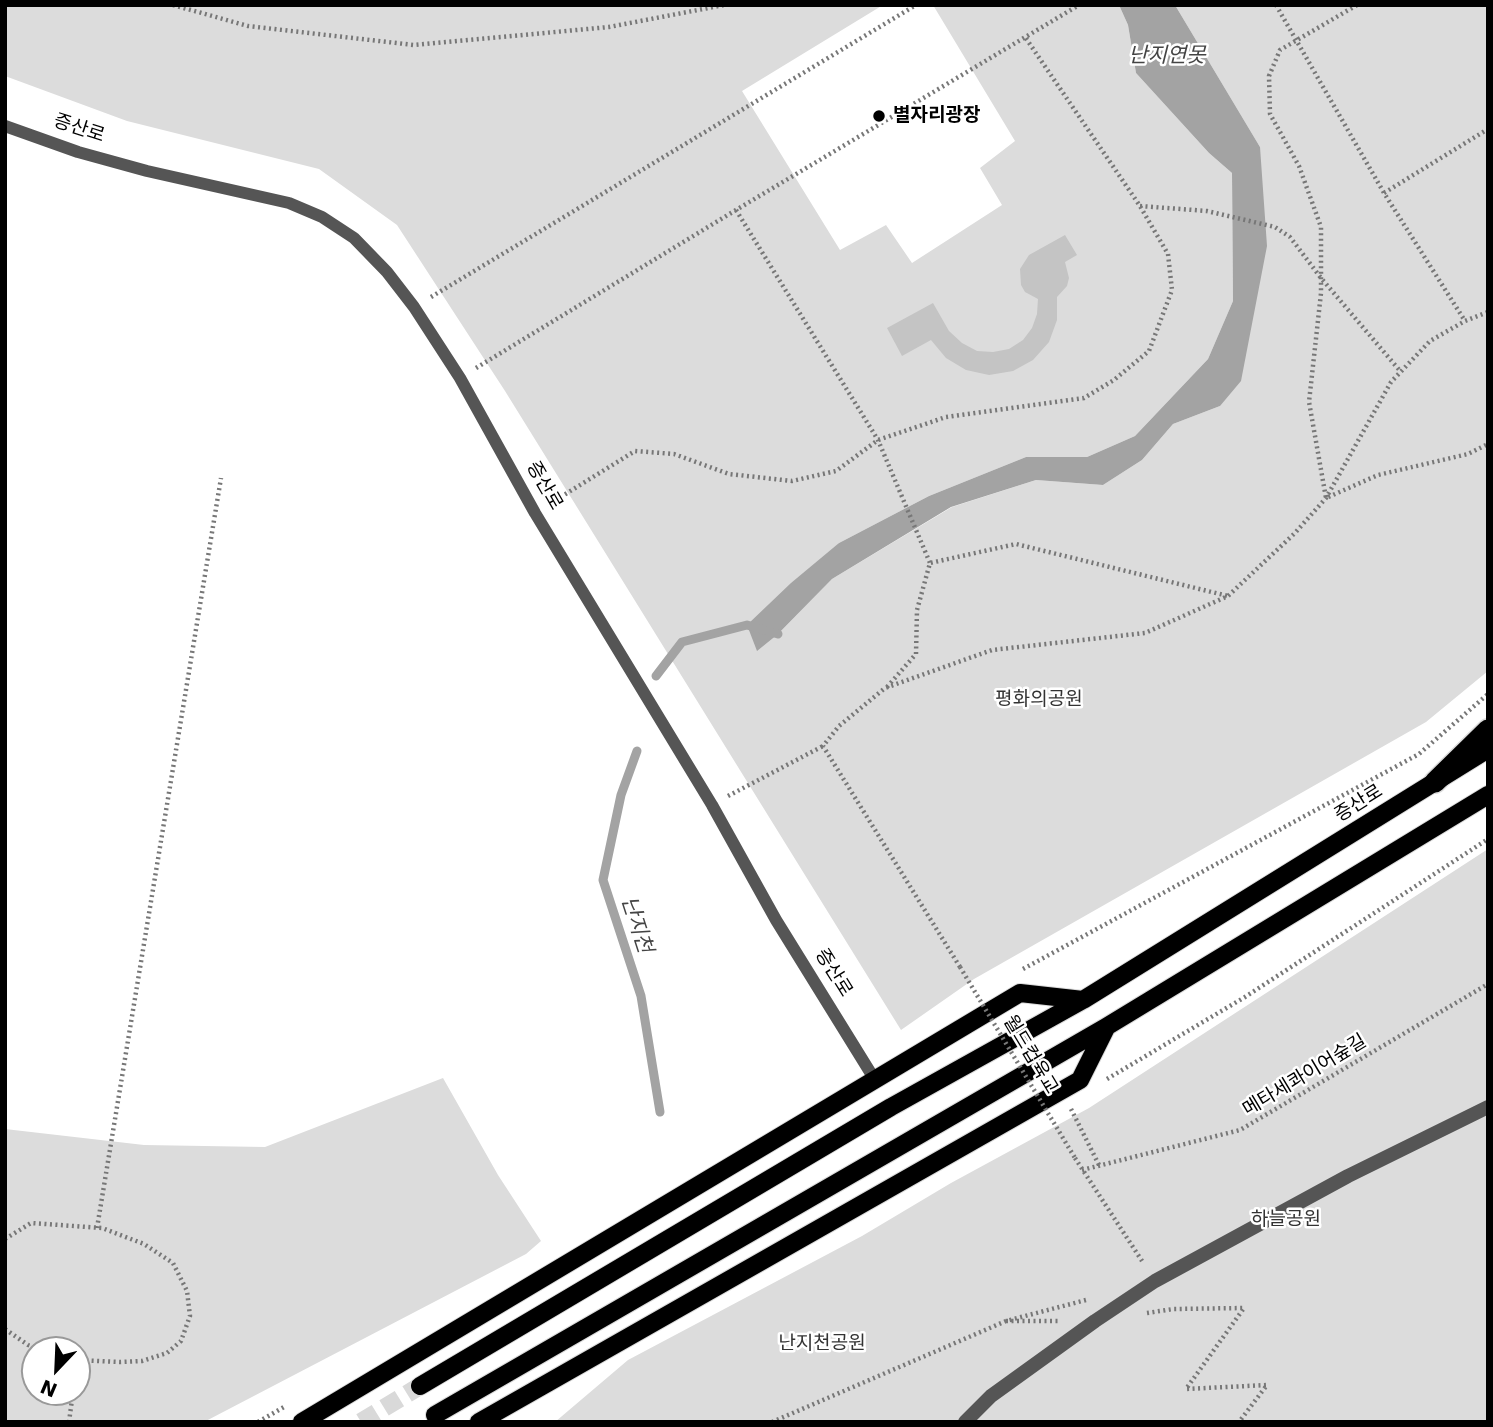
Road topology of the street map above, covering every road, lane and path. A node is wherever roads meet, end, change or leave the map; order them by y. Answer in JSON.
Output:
{"nodes":[{"id":1,"x":173,"y":5,"type":"edge"},
{"id":2,"x":724,"y":5,"type":"edge"},
{"id":3,"x":916,"y":5,"type":"edge"},
{"id":4,"x":1079,"y":5,"type":"edge"},
{"id":5,"x":1276,"y":5,"type":"edge"},
{"id":6,"x":1357,"y":5,"type":"edge"},
{"id":7,"x":1025,"y":37,"type":"junction"},
{"id":8,"x":1298,"y":42,"type":"junction"},
{"id":9,"x":5,"y":126,"type":"edge"},
{"id":10,"x":1488,"y":129,"type":"edge"},
{"id":11,"x":1384,"y":193,"type":"junction"},
{"id":12,"x":1140,"y":206,"type":"junction"},
{"id":13,"x":736,"y":209,"type":"junction"},
{"id":14,"x":1321,"y":278,"type":"junction"},
{"id":15,"x":414,"y":307,"type":"junction"},
{"id":16,"x":1488,"y":312,"type":"edge"},
{"id":17,"x":1465,"y":321,"type":"junction"},
{"id":18,"x":1401,"y":372,"type":"junction"},
{"id":19,"x":460,"y":378,"type":"junction"},
{"id":20,"x":878,"y":440,"type":"junction"},
{"id":21,"x":1488,"y":444,"type":"edge"},
{"id":22,"x":221,"y":478,"type":"dead end"},
{"id":23,"x":1326,"y":498,"type":"junction"},
{"id":24,"x":535,"y":513,"type":"junction"},
{"id":25,"x":930,"y":563,"type":"junction"},
{"id":26,"x":1228,"y":596,"type":"junction"},
{"id":27,"x":886,"y":688,"type":"junction"},
{"id":28,"x":1488,"y":730,"type":"edge"},
{"id":29,"x":823,"y":746,"type":"junction"},
{"id":30,"x":1488,"y":749,"type":"edge"},
{"id":31,"x":1435,"y":782,"type":"junction"},
{"id":32,"x":1488,"y":796,"type":"edge"},
{"id":33,"x":712,"y":805,"type":"junction"},
{"id":34,"x":1488,"y":839,"type":"edge"},
{"id":35,"x":1488,"y":984,"type":"edge"},
{"id":36,"x":1083,"y":1000,"type":"junction"},
{"id":37,"x":1106,"y":1027,"type":"junction"},
{"id":38,"x":875,"y":1080,"type":"junction"},
{"id":39,"x":1103,"y":1081,"type":"dead end"},
{"id":40,"x":1068,"y":1102,"type":"dead end"},
{"id":41,"x":1488,"y":1107,"type":"edge"},
{"id":42,"x":1099,"y":1165,"type":"junction"},
{"id":43,"x":1082,"y":1170,"type":"junction"},
{"id":44,"x":97,"y":1228,"type":"junction"},
{"id":45,"x":5,"y":1239,"type":"edge"},
{"id":46,"x":1155,"y":1281,"type":"junction"},
{"id":47,"x":1093,"y":1298,"type":"dead end"},
{"id":48,"x":1172,"y":1309,"type":"dead end"},
{"id":49,"x":5,"y":1329,"type":"edge"},
{"id":50,"x":21,"y":1340,"type":"edge"},
{"id":51,"x":91,"y":1361,"type":"edge"},
{"id":52,"x":421,"y":1386,"type":"tunnel mouth"},
{"id":53,"x":435,"y":1415,"type":"dead end"},
{"id":54,"x":302,"y":1422,"type":"edge"},
{"id":55,"x":479,"y":1422,"type":"edge"},
{"id":56,"x":772,"y":1422,"type":"edge"},
{"id":57,"x":965,"y":1422,"type":"edge"},
{"id":58,"x":1239,"y":1422,"type":"edge"}],
"edges":[{"from":1,"to":2,"type":"path"},
{"from":3,"to":15,"type":"path"},
{"from":4,"to":7,"type":"path"},
{"from":5,"to":8,"type":"path"},
{"from":6,"to":8,"type":"path"},
{"from":7,"to":12,"type":"path"},
{"from":7,"to":13,"type":"path"},
{"from":8,"to":11,"type":"path"},
{"from":8,"to":14,"type":"path"},
{"from":9,"to":15,"type":"lane","name":"증산로"},
{"from":10,"to":11,"type":"path"},
{"from":11,"to":17,"type":"path"},
{"from":12,"to":14,"type":"path"},
{"from":12,"to":20,"type":"path"},
{"from":13,"to":19,"type":"path"},
{"from":13,"to":20,"type":"path"},
{"from":14,"to":18,"type":"path"},
{"from":14,"to":23,"type":"path"},
{"from":15,"to":19,"type":"lane","name":"증산로"},
{"from":16,"to":17,"type":"path"},
{"from":17,"to":18,"type":"path"},
{"from":18,"to":23,"type":"path"},
{"from":19,"to":24,"type":"lane","name":"증산로"},
{"from":20,"to":24,"type":"path"},
{"from":20,"to":25,"type":"path"},
{"from":21,"to":23,"type":"path"},
{"from":22,"to":44,"type":"path"},
{"from":23,"to":26,"type":"path"},
{"from":24,"to":33,"type":"lane","name":"증산로"},
{"from":25,"to":26,"type":"path"},
{"from":25,"to":27,"type":"path"},
{"from":26,"to":27,"type":"path"},
{"from":27,"to":29,"type":"path"},
{"from":28,"to":31,"type":"highway"},
{"from":29,"to":33,"type":"path"},
{"from":29,"to":43,"type":"path","name":"월드컵육교","bridge":true},
{"from":30,"to":31,"type":"main road","name":"증산로"},
{"from":31,"to":36,"type":"main road","name":"증산로"},
{"from":32,"to":37,"type":"main road"},
{"from":33,"to":38,"type":"lane","name":"증산로"},
{"from":34,"to":39,"type":"path"},
{"from":35,"to":42,"type":"path","name":"메타세콰이어숲길"},
{"from":36,"to":38,"type":"main road"},
{"from":36,"to":52,"type":"main road","name":"증산로"},
{"from":37,"to":53,"type":"main road"},
{"from":37,"to":55,"type":"main road"},
{"from":38,"to":54,"type":"main road"},
{"from":40,"to":42,"type":"path"},
{"from":41,"to":46,"type":"street"},
{"from":42,"to":43,"type":"path","name":"메타세콰이어숲길"},
{"from":43,"to":46,"type":"path","name":"월드컵육교"},
{"from":44,"to":45,"type":"path"},
{"from":44,"to":51,"type":"path"},
{"from":46,"to":57,"type":"street"},
{"from":47,"to":56,"type":"path"},
{"from":48,"to":58,"type":"path"},
{"from":49,"to":50,"type":"path"}]}
